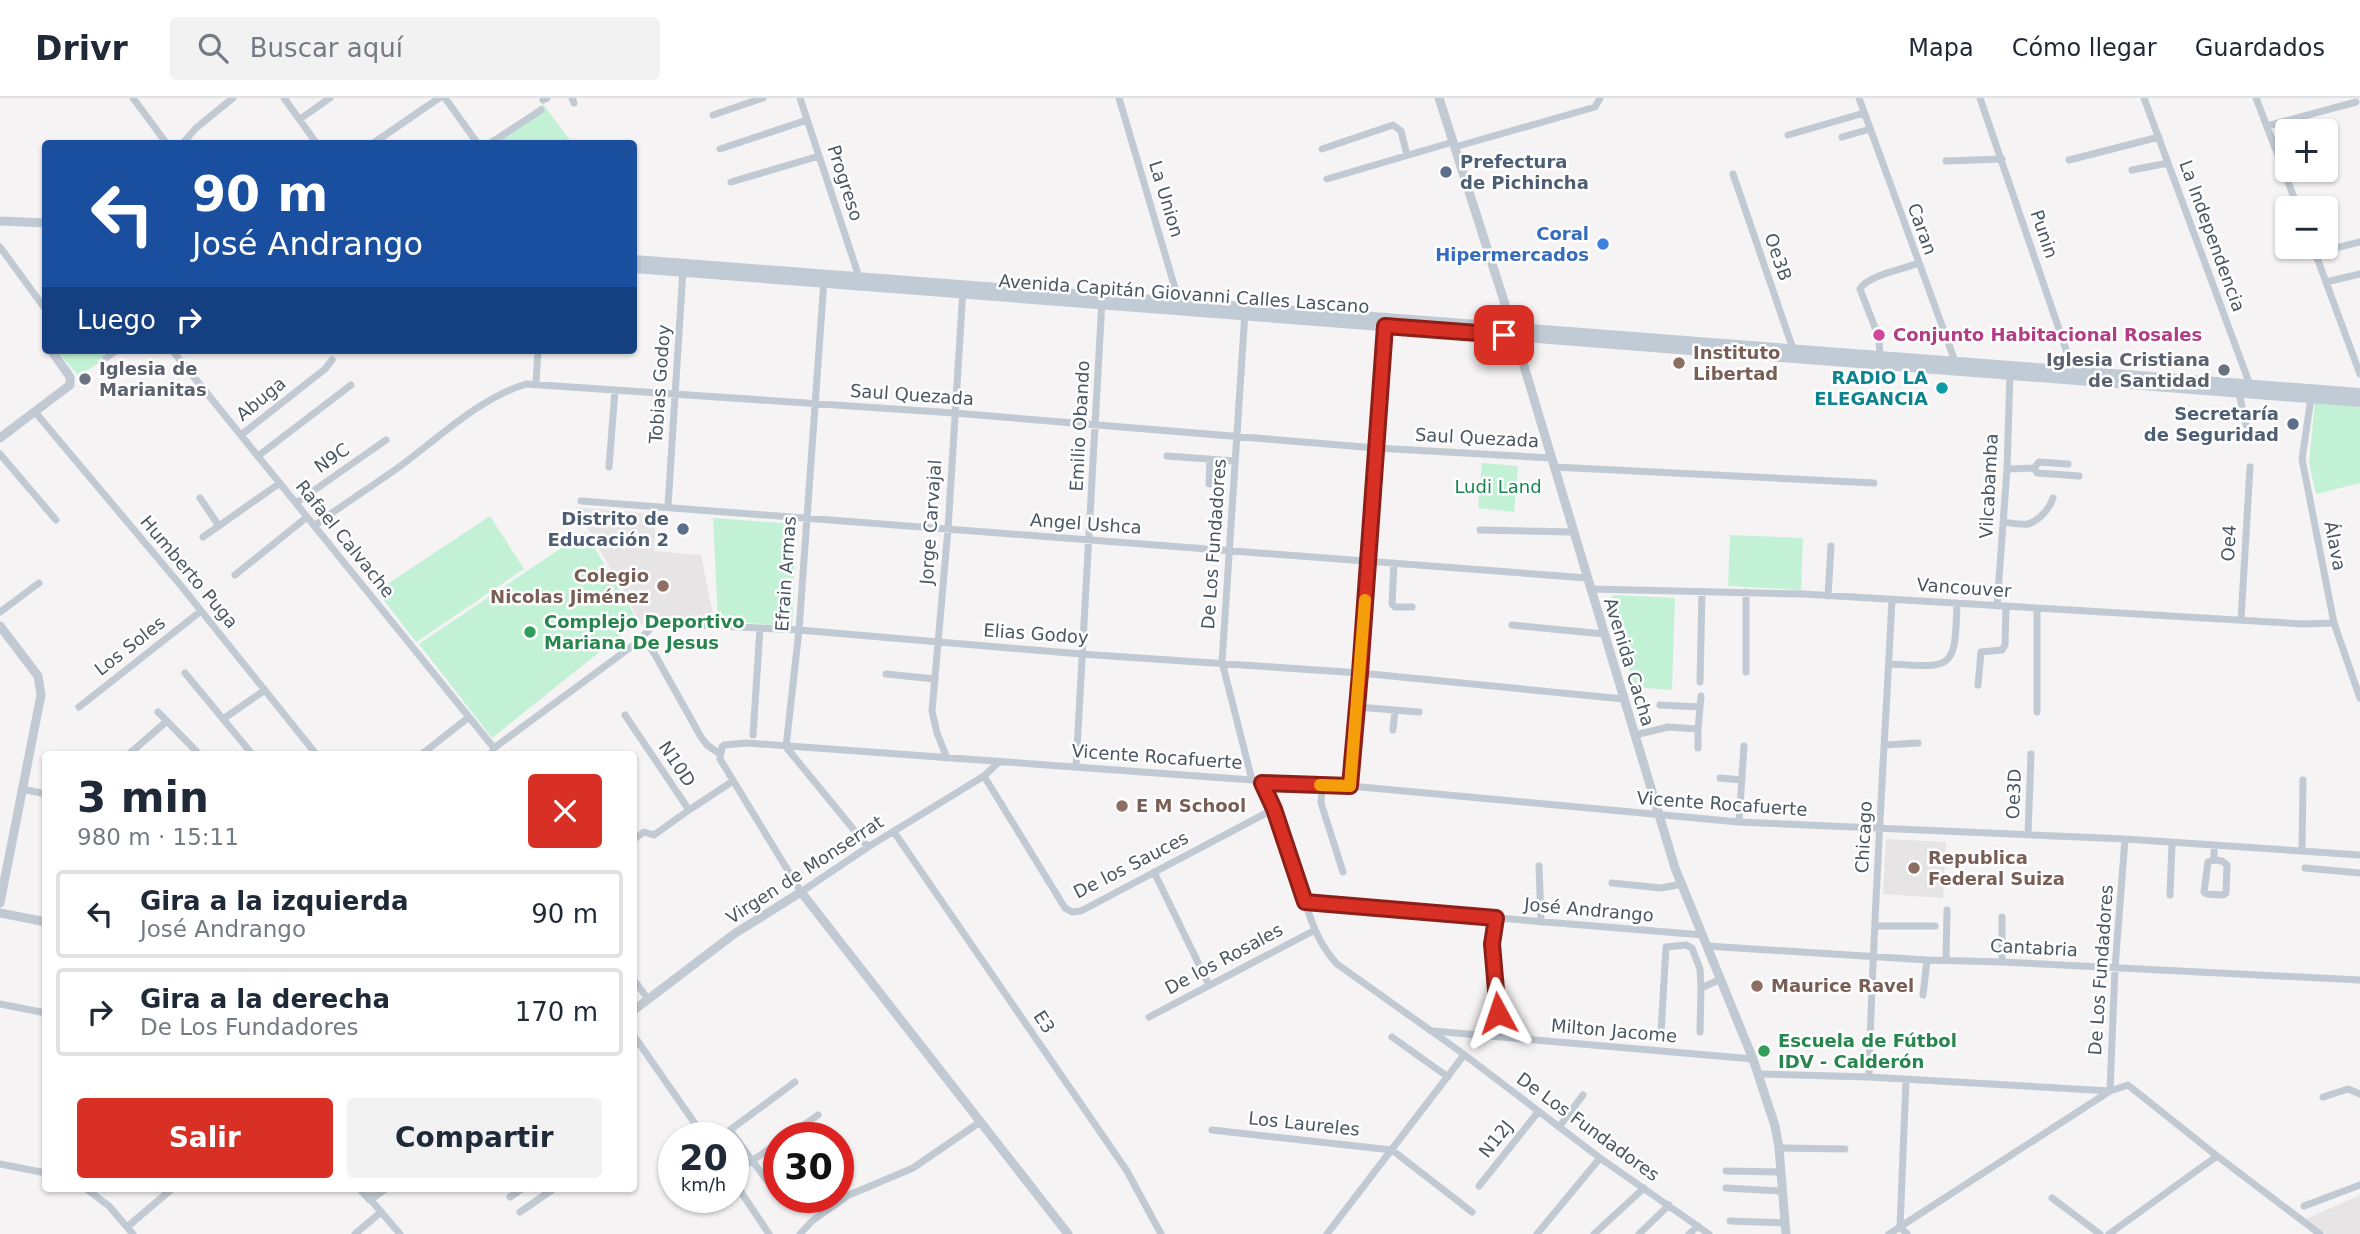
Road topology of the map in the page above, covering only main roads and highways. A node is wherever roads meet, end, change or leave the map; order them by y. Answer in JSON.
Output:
{"nodes":[{"id":1,"x":637,"y":260,"type":"edge"},
{"id":2,"x":637,"y":268,"type":"edge"},
{"id":3,"x":683,"y":268,"type":"junction"},
{"id":4,"x":824,"y":278,"type":"junction"},
{"id":5,"x":962,"y":289,"type":"junction"},
{"id":6,"x":1513,"y":331,"type":"junction"},
{"id":7,"x":1956,"y":366,"type":"junction"},
{"id":8,"x":2074,"y":376,"type":"junction"},
{"id":9,"x":2360,"y":393,"type":"edge"},
{"id":10,"x":2360,"y":402,"type":"edge"}],
"edges":[{"from":1,"to":3,"type":"main road"},
{"from":2,"to":3,"type":"main road"},
{"from":3,"to":4,"type":"main road"},
{"from":4,"to":5,"type":"main road"},
{"from":4,"to":5,"type":"main road"},
{"from":5,"to":6,"type":"main road"},
{"from":6,"to":7,"type":"main road"},
{"from":6,"to":7,"type":"main road"},
{"from":7,"to":8,"type":"main road"},
{"from":8,"to":9,"type":"main road"},
{"from":8,"to":10,"type":"main road"}]}
